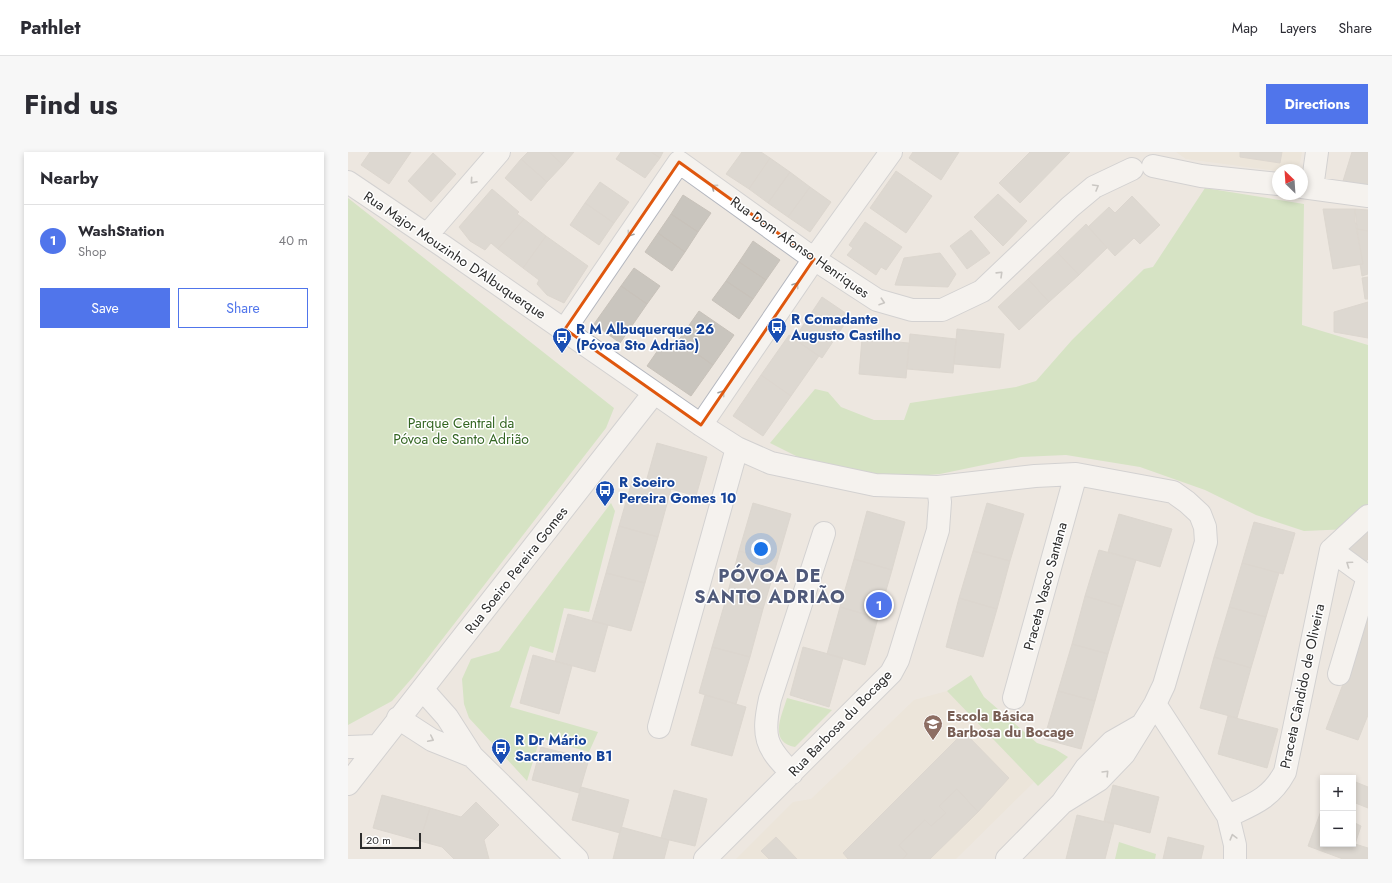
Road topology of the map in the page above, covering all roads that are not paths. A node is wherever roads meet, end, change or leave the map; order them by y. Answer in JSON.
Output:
{"nodes":[{"id":1,"x":499,"y":152,"type":"edge"},
{"id":2,"x":891,"y":152,"type":"edge"},
{"id":3,"x":1317,"y":152,"type":"edge"},
{"id":4,"x":1152,"y":159,"type":"edge"},
{"id":5,"x":1132,"y":161,"type":"edge"},
{"id":6,"x":348,"y":182,"type":"edge"},
{"id":7,"x":1272,"y":183,"type":"edge"},
{"id":8,"x":1308,"y":184,"type":"edge"},
{"id":9,"x":1308,"y":188,"type":"edge"},
{"id":10,"x":1368,"y":196,"type":"edge"},
{"id":11,"x":427,"y":235,"type":"junction"},
{"id":12,"x":814,"y":259,"type":"junction"},
{"id":13,"x":565,"y":329,"type":"junction"},
{"id":14,"x":654,"y":393,"type":"junction"},
{"id":15,"x":701,"y":425,"type":"junction"},
{"id":16,"x":737,"y":448,"type":"junction"},
{"id":17,"x":1076,"y":474,"type":"junction"},
{"id":18,"x":938,"y":487,"type":"junction"},
{"id":19,"x":1368,"y":516,"type":"edge"},
{"id":20,"x":824,"y":533,"type":"dead end"},
{"id":21,"x":1331,"y":550,"type":"junction"},
{"id":22,"x":1368,"y":577,"type":"edge"},
{"id":23,"x":1339,"y":674,"type":"dead end"},
{"id":24,"x":423,"y":690,"type":"junction"},
{"id":25,"x":1014,"y":698,"type":"dead end"},
{"id":26,"x":1155,"y":704,"type":"junction"},
{"id":27,"x":398,"y":718,"type":"junction"},
{"id":28,"x":659,"y":727,"type":"dead end"},
{"id":29,"x":377,"y":746,"type":"junction"},
{"id":30,"x":348,"y":747,"type":"edge"},
{"id":31,"x":472,"y":756,"type":"junction"},
{"id":32,"x":792,"y":773,"type":"junction"},
{"id":33,"x":348,"y":784,"type":"edge"},
{"id":34,"x":1228,"y":816,"type":"junction"},
{"id":35,"x":577,"y":859,"type":"edge"},
{"id":36,"x":705,"y":859,"type":"edge"},
{"id":37,"x":1007,"y":859,"type":"edge"},
{"id":38,"x":1235,"y":859,"type":"edge"}],
"edges":[{"from":1,"to":11,"type":"street","one_way":true},
{"from":2,"to":12,"type":"street"},
{"from":3,"to":8,"type":"street"},
{"from":4,"to":5,"type":"street"},
{"from":4,"to":7,"type":"street"},
{"from":12,"to":5,"type":"street","name":"Rua Dom Afonso Henriques","one_way":true},
{"from":6,"to":11,"type":"street","name":"Rua Major Mouzinho D'Albuquerque"},
{"from":9,"to":10,"type":"street"},
{"from":11,"to":13,"type":"street","name":"Rua Major Mouzinho D'Albuquerque"},
{"from":12,"to":13,"type":"street","name":"Rua Dom Afonso Henriques","one_way":true},
{"from":15,"to":12,"type":"street","one_way":true},
{"from":13,"to":14,"type":"street","name":"Rua Major Mouzinho D'Albuquerque"},
{"from":14,"to":15,"type":"street","name":"Rua Major Mouzinho D'Albuquerque"},
{"from":14,"to":24,"type":"street","name":"Rua Soeiro Pereira Gomes"},
{"from":15,"to":16,"type":"street","name":"Rua Major Mouzinho D'Albuquerque"},
{"from":16,"to":18,"type":"street","name":"Rua Major Mouzinho D'Albuquerque"},
{"from":16,"to":28,"type":"street"},
{"from":17,"to":18,"type":"street","name":"Rua Major Mouzinho D'Albuquerque"},
{"from":17,"to":25,"type":"street","name":"Praceta Vasco Santana"},
{"from":17,"to":26,"type":"street","name":"Rua Major Mouzinho D'Albuquerque"},
{"from":18,"to":32,"type":"street","name":"Rua Barbosa du Bocage"},
{"from":19,"to":21,"type":"street"},
{"from":20,"to":32,"type":"street"},
{"from":22,"to":21,"type":"street","one_way":true},
{"from":21,"to":34,"type":"street","name":"Praceta Cândido de Oliveira"},
{"from":22,"to":23,"type":"street"},
{"from":24,"to":27,"type":"street","name":"Rua Soeiro Pereira Gomes"},
{"from":24,"to":31,"type":"street"},
{"from":26,"to":34,"type":"street"},
{"from":26,"to":37,"type":"street"},
{"from":27,"to":29,"type":"street","name":"Rua Soeiro Pereira Gomes"},
{"from":27,"to":31,"type":"street","one_way":true},
{"from":29,"to":30,"type":"street"},
{"from":29,"to":33,"type":"street","name":"Rua Soeiro Pereira Gomes"},
{"from":31,"to":35,"type":"street"},
{"from":32,"to":36,"type":"street","name":"Rua Barbosa du Bocage"},
{"from":38,"to":34,"type":"street","one_way":true}]}
